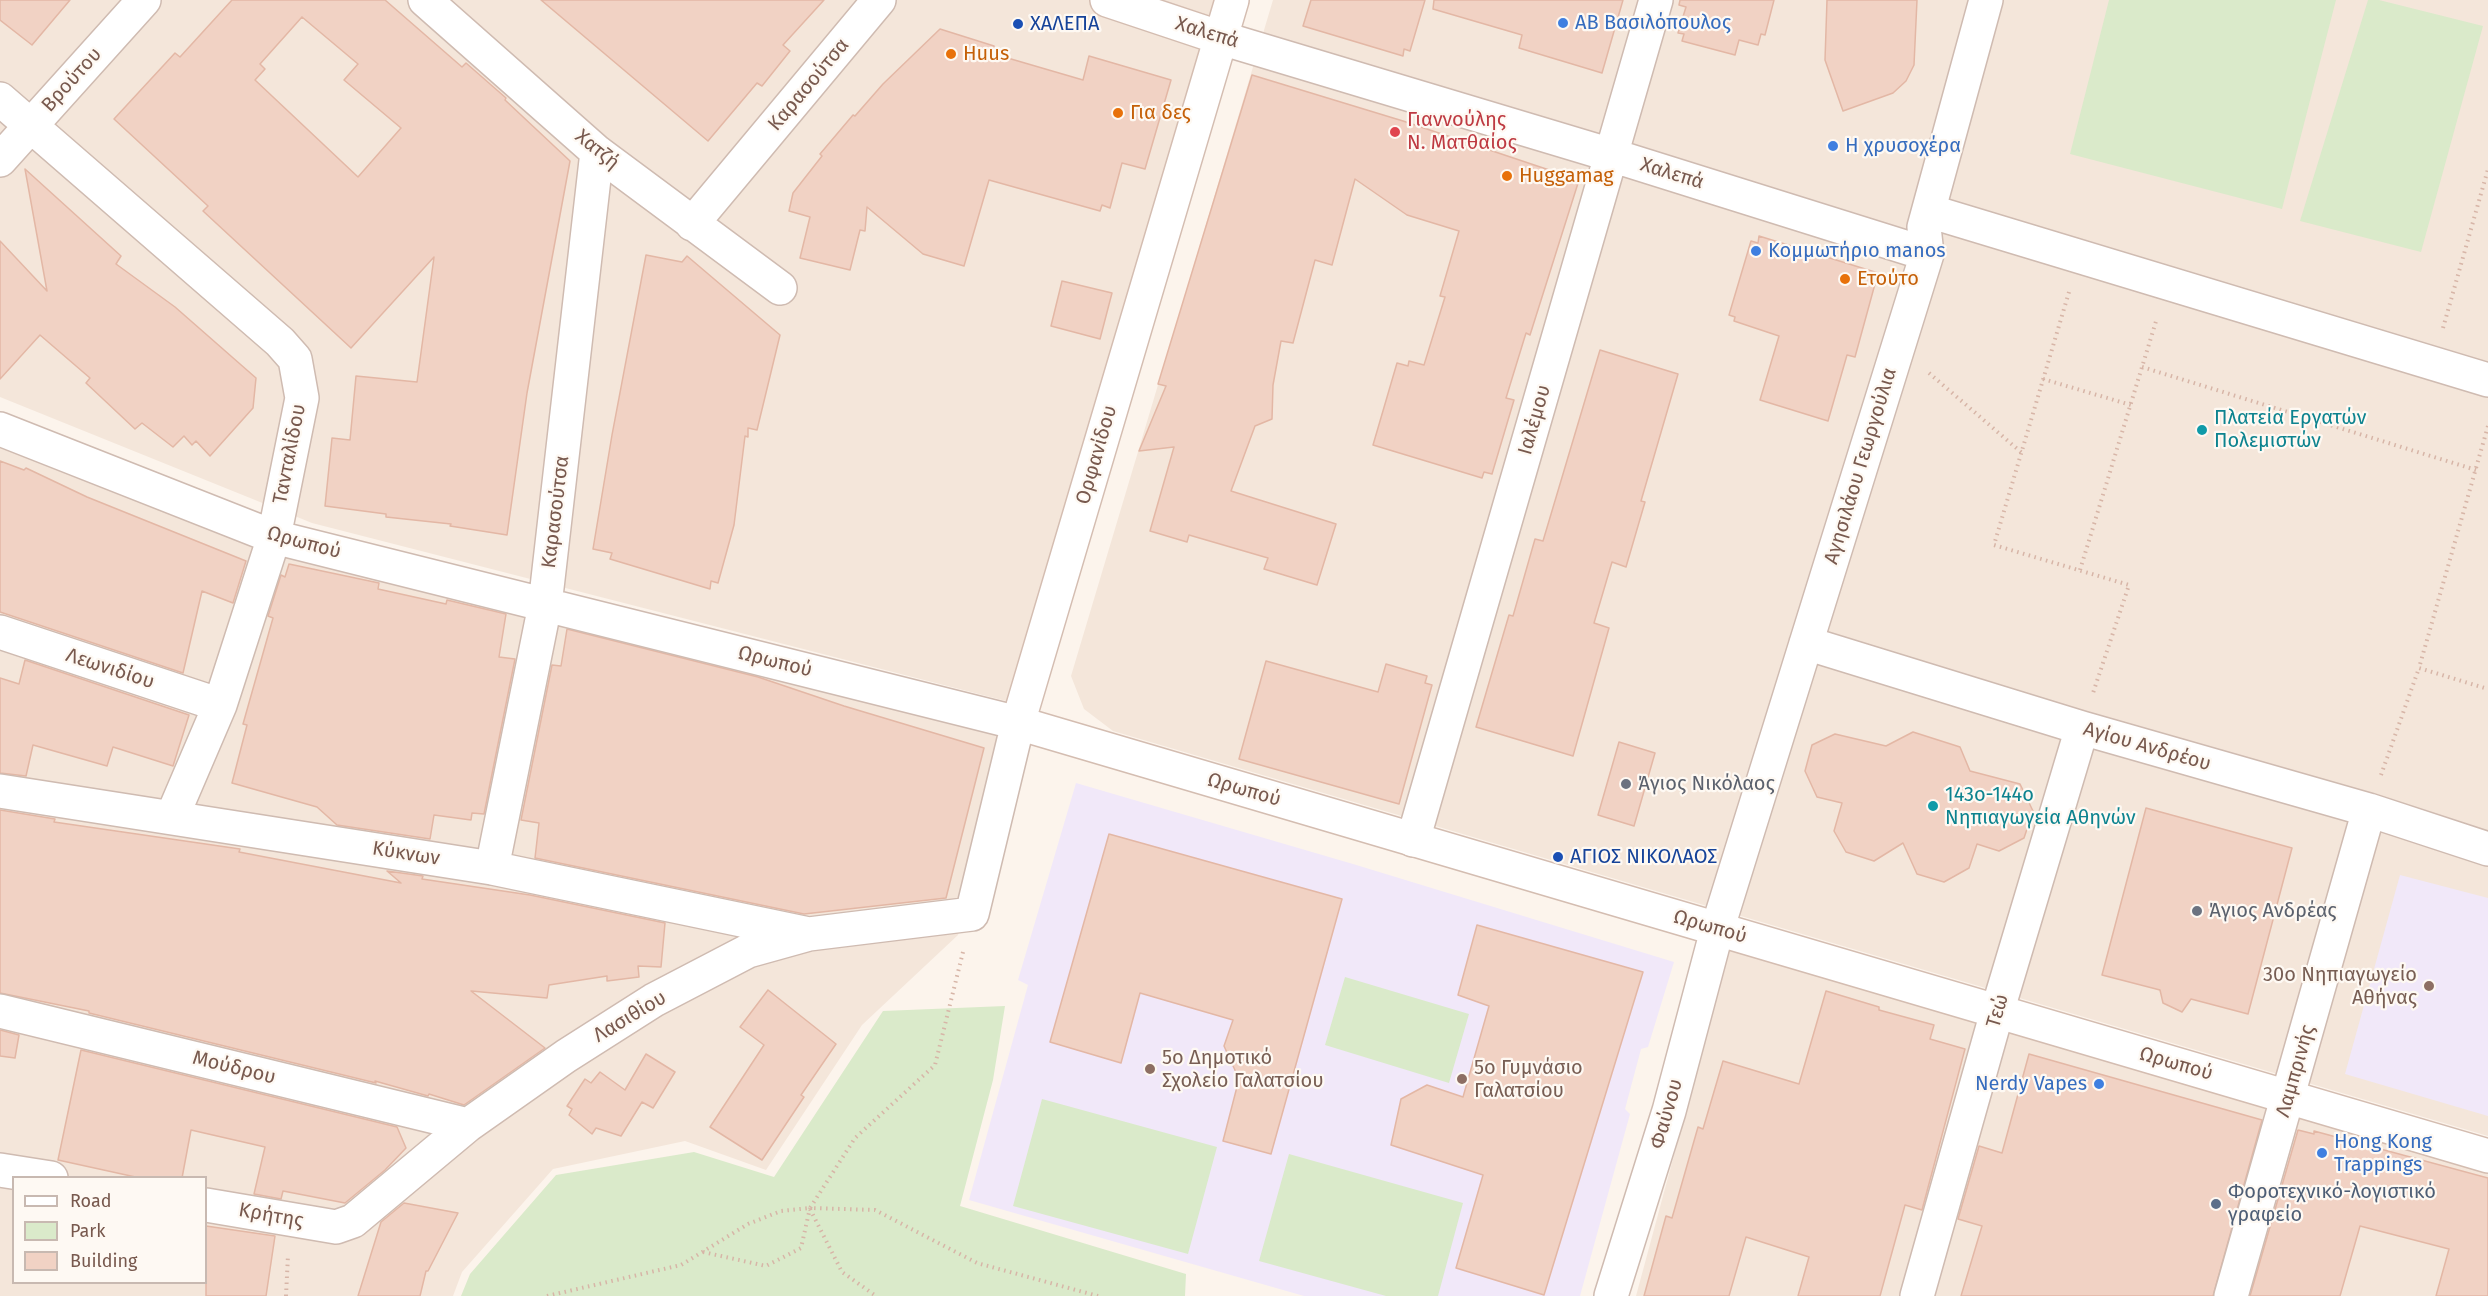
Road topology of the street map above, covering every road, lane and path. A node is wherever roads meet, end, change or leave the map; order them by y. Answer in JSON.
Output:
{"nodes":[{"id":1,"x":144,"y":0,"type":"edge"},
{"id":2,"x":425,"y":0,"type":"edge"},
{"id":3,"x":879,"y":0,"type":"edge"},
{"id":4,"x":1107,"y":0,"type":"edge"},
{"id":5,"x":1232,"y":0,"type":"edge"},
{"id":6,"x":1656,"y":0,"type":"edge"},
{"id":7,"x":1986,"y":0,"type":"edge"},
{"id":8,"x":1221,"y":38,"type":"junction"},
{"id":9,"x":0,"y":99,"type":"edge"},
{"id":10,"x":31,"y":126,"type":"junction"},
{"id":11,"x":597,"y":152,"type":"junction"},
{"id":12,"x":1611,"y":155,"type":"junction"},
{"id":13,"x":0,"y":160,"type":"edge"},
{"id":14,"x":2488,"y":170,"type":"edge"},
{"id":15,"x":1929,"y":211,"type":"junction"},
{"id":16,"x":692,"y":224,"type":"junction"},
{"id":17,"x":1927,"y":254,"type":"junction"},
{"id":18,"x":2079,"y":257,"type":"junction"},
{"id":19,"x":2167,"y":283,"type":"junction"},
{"id":20,"x":780,"y":288,"type":"dead end"},
{"id":21,"x":1898,"y":347,"type":"junction"},
{"id":22,"x":2433,"y":363,"type":"junction"},
{"id":23,"x":2142,"y":367,"type":"junction"},
{"id":24,"x":2043,"y":379,"type":"junction"},
{"id":25,"x":2488,"y":380,"type":"edge"},
{"id":26,"x":2131,"y":405,"type":"junction"},
{"id":27,"x":2488,"y":426,"type":"edge"},
{"id":28,"x":0,"y":429,"type":"edge"},
{"id":29,"x":2022,"y":453,"type":"junction"},
{"id":30,"x":2476,"y":470,"type":"junction"},
{"id":31,"x":273,"y":537,"type":"junction"},
{"id":32,"x":2080,"y":570,"type":"junction"},
{"id":33,"x":545,"y":605,"type":"junction"},
{"id":34,"x":0,"y":632,"type":"edge"},
{"id":35,"x":1806,"y":643,"type":"junction"},
{"id":36,"x":2419,"y":668,"type":"junction"},
{"id":37,"x":2488,"y":689,"type":"edge"},
{"id":38,"x":220,"y":705,"type":"junction"},
{"id":39,"x":1017,"y":723,"type":"junction"},
{"id":40,"x":2082,"y":728,"type":"junction"},
{"id":41,"x":0,"y":791,"type":"edge"},
{"id":42,"x":2369,"y":810,"type":"junction"},
{"id":43,"x":172,"y":817,"type":"junction"},
{"id":44,"x":1413,"y":840,"type":"junction"},
{"id":45,"x":2488,"y":849,"type":"edge"},
{"id":46,"x":492,"y":868,"type":"junction"},
{"id":47,"x":972,"y":914,"type":"junction"},
{"id":48,"x":1717,"y":930,"type":"junction"},
{"id":49,"x":809,"y":934,"type":"junction"},
{"id":50,"x":0,"y":1011,"type":"edge"},
{"id":51,"x":1997,"y":1012,"type":"junction"},
{"id":52,"x":2289,"y":1097,"type":"junction"},
{"id":53,"x":468,"y":1125,"type":"junction"},
{"id":54,"x":2488,"y":1156,"type":"edge"},
{"id":55,"x":0,"y":1170,"type":"edge"},
{"id":56,"x":38,"y":1176,"type":"edge"},
{"id":57,"x":207,"y":1205,"type":"edge"},
{"id":58,"x":810,"y":1208,"type":"junction"},
{"id":59,"x":336,"y":1227,"type":"joint"},
{"id":60,"x":703,"y":1252,"type":"junction"},
{"id":61,"x":547,"y":1296,"type":"edge"},
{"id":62,"x":876,"y":1296,"type":"edge"},
{"id":63,"x":1098,"y":1296,"type":"edge"},
{"id":64,"x":1611,"y":1296,"type":"edge"},
{"id":65,"x":1917,"y":1296,"type":"edge"},
{"id":66,"x":2231,"y":1296,"type":"edge"}],
"edges":[{"from":1,"to":10,"type":"street","name":"Βρούτου"},
{"from":2,"to":11,"type":"street","name":"Χατζή"},
{"from":3,"to":16,"type":"street","name":"Καρασούτσα"},
{"from":4,"to":8,"type":"street","name":"Χαλεπά"},
{"from":5,"to":8,"type":"street","name":"Ορφανίδου"},
{"from":6,"to":12,"type":"street","name":"Ιαλέμου"},
{"from":7,"to":15,"type":"street","name":"Αγησιλάου Γεωργούλια"},
{"from":8,"to":12,"type":"street","name":"Χαλεπά"},
{"from":8,"to":39,"type":"street","name":"Ορφανίδου"},
{"from":9,"to":10,"type":"street","name":"Τανταλίδου"},
{"from":10,"to":13,"type":"street","name":"Βρούτου"},
{"from":10,"to":31,"type":"street","name":"Τανταλίδου"},
{"from":11,"to":16,"type":"street","name":"Χατζή"},
{"from":11,"to":33,"type":"street","name":"Καρασούτσα"},
{"from":12,"to":17,"type":"street","name":"Χαλεπά"},
{"from":12,"to":44,"type":"street","name":"Ιαλέμου"},
{"from":14,"to":22,"type":"path"},
{"from":15,"to":17,"type":"street","name":"Αγησιλάου Γεωργούλια"},
{"from":15,"to":18,"type":"street"},
{"from":16,"to":20,"type":"street","name":"Χατζή"},
{"from":17,"to":21,"type":"street","name":"Αγησιλάου Γεωργούλια"},
{"from":18,"to":19,"type":"street"},
{"from":18,"to":24,"type":"path"},
{"from":19,"to":22,"type":"street"},
{"from":19,"to":23,"type":"path"},
{"from":21,"to":29,"type":"path"},
{"from":21,"to":35,"type":"street","name":"Αγησιλάου Γεωργούλια"},
{"from":22,"to":25,"type":"street"},
{"from":23,"to":26,"type":"path"},
{"from":23,"to":30,"type":"path"},
{"from":24,"to":26,"type":"path"},
{"from":24,"to":29,"type":"path"},
{"from":26,"to":32,"type":"path"},
{"from":27,"to":30,"type":"path"},
{"from":28,"to":31,"type":"street","name":"Ωρωπού"},
{"from":29,"to":32,"type":"path"},
{"from":30,"to":36,"type":"path"},
{"from":31,"to":33,"type":"street","name":"Ωρωπού"},
{"from":31,"to":38,"type":"street","name":"Τανταλίδου"},
{"from":32,"to":40,"type":"path"},
{"from":33,"to":39,"type":"street","name":"Ωρωπού"},
{"from":33,"to":46,"type":"street","name":"Καρασούτσα"},
{"from":34,"to":38,"type":"street","name":"Λεωνιδίου"},
{"from":35,"to":40,"type":"street","name":"Αγίου Ανδρέου"},
{"from":35,"to":48,"type":"street","name":"Αγησιλάου Γεωργούλια"},
{"from":36,"to":37,"type":"path"},
{"from":36,"to":42,"type":"path"},
{"from":38,"to":43,"type":"street","name":"Τανταλίδου"},
{"from":39,"to":44,"type":"street","name":"Ωρωπού"},
{"from":39,"to":47,"type":"street","name":"Ορφανίδου"},
{"from":40,"to":42,"type":"street","name":"Αγίου Ανδρέου"},
{"from":40,"to":51,"type":"street","name":"Τεώ"},
{"from":41,"to":43,"type":"street","name":"Κύκνων"},
{"from":42,"to":45,"type":"street","name":"Αγίου Ανδρέου"},
{"from":42,"to":52,"type":"street","name":"Λαμπρινής"},
{"from":43,"to":46,"type":"street","name":"Κύκνων"},
{"from":44,"to":48,"type":"street","name":"Ωρωπού"},
{"from":46,"to":49,"type":"street","name":"Κύκνων"},
{"from":47,"to":49,"type":"street","name":"Λασιθίου"},
{"from":47,"to":58,"type":"path"},
{"from":48,"to":51,"type":"street","name":"Ωρωπού"},
{"from":48,"to":64,"type":"street","name":"Φαύνου"},
{"from":49,"to":53,"type":"street","name":"Λασιθίου"},
{"from":50,"to":53,"type":"street","name":"Μούδρου"},
{"from":51,"to":52,"type":"street","name":"Ωρωπού"},
{"from":51,"to":65,"type":"street","name":"Τεώ"},
{"from":52,"to":54,"type":"street","name":"Ωρωπού"},
{"from":52,"to":66,"type":"street","name":"Λαμπρινής"},
{"from":53,"to":59,"type":"street","name":"Λασιθίου"},
{"from":55,"to":56,"type":"street"},
{"from":57,"to":59,"type":"street","name":"Κρήτης"},
{"from":58,"to":60,"type":"path"},
{"from":58,"to":60,"type":"path"},
{"from":58,"to":62,"type":"path"},
{"from":58,"to":63,"type":"path"},
{"from":60,"to":61,"type":"path"}]}
